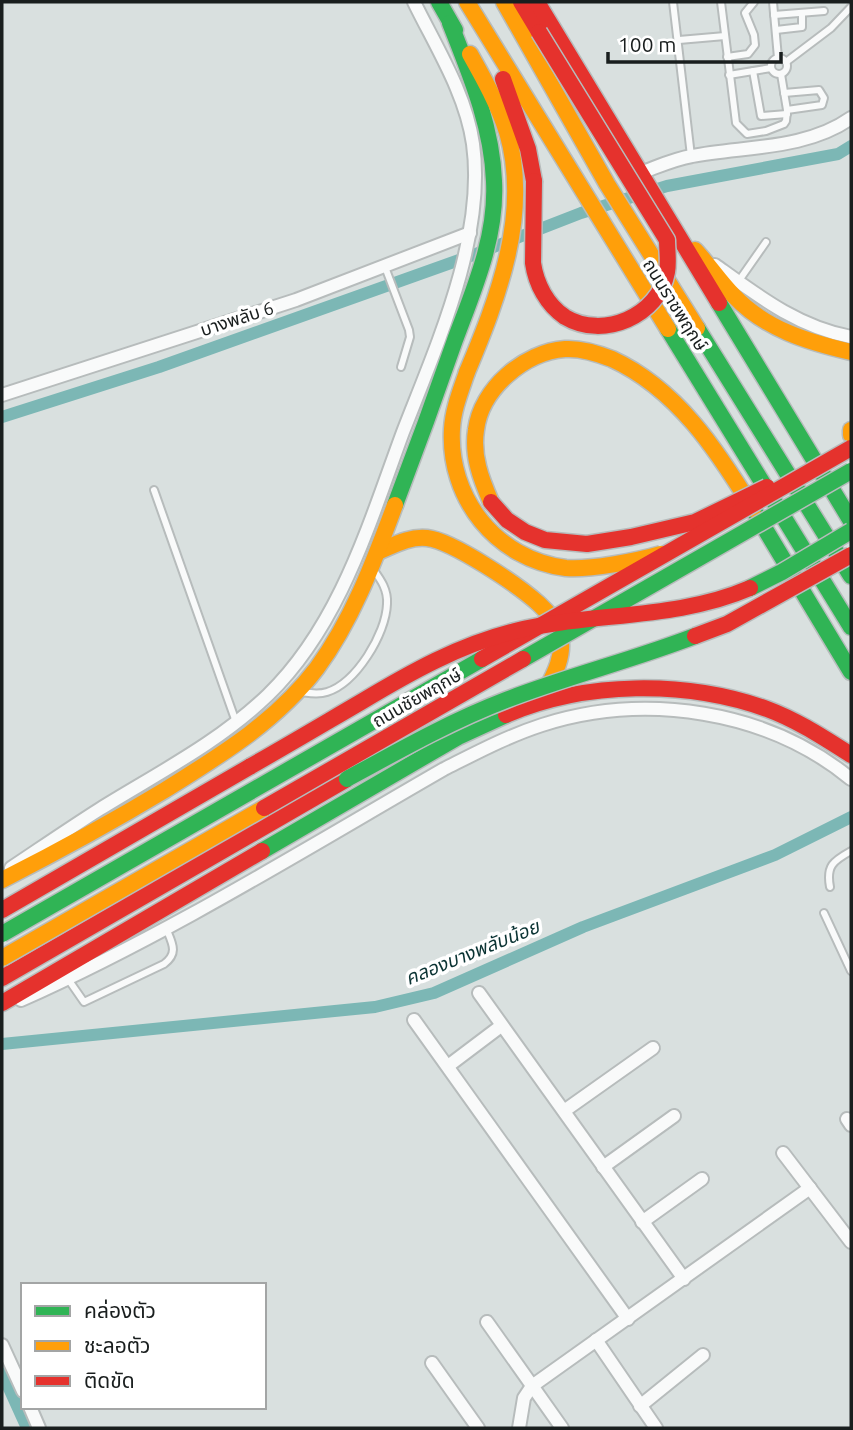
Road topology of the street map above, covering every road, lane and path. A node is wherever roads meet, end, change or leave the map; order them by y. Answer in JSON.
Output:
{"nodes":[{"id":1,"x":414,"y":2,"type":"edge"},
{"id":2,"x":439,"y":2,"type":"edge"},
{"id":3,"x":467,"y":2,"type":"edge"},
{"id":4,"x":504,"y":2,"type":"edge"},
{"id":5,"x":521,"y":2,"type":"edge"},
{"id":6,"x":537,"y":2,"type":"edge"},
{"id":7,"x":673,"y":2,"type":"edge"},
{"id":8,"x":721,"y":2,"type":"edge"},
{"id":9,"x":754,"y":2,"type":"edge"},
{"id":10,"x":773,"y":2,"type":"edge"},
{"id":11,"x":851,"y":4,"type":"edge"},
{"id":12,"x":824,"y":11,"type":"dead end"},
{"id":13,"x":802,"y":13,"type":"junction"},
{"id":14,"x":774,"y":15,"type":"junction"},
{"id":15,"x":476,"y":19,"type":"junction"},
{"id":16,"x":450,"y":23,"type":"junction"},
{"id":17,"x":776,"y":30,"type":"junction"},
{"id":18,"x":725,"y":36,"type":"junction"},
{"id":19,"x":679,"y":40,"type":"junction"},
{"id":20,"x":727,"y":57,"type":"junction"},
{"id":21,"x":778,"y":58,"type":"junction"},
{"id":22,"x":786,"y":62,"type":"junction"},
{"id":23,"x":771,"y":68,"type":"junction"},
{"id":24,"x":754,"y":71,"type":"junction"},
{"id":25,"x":781,"y":74,"type":"junction"},
{"id":26,"x":729,"y":75,"type":"junction"},
{"id":27,"x":784,"y":93,"type":"junction"},
{"id":28,"x":787,"y":112,"type":"junction"},
{"id":29,"x":851,"y":118,"type":"edge"},
{"id":30,"x":691,"y":156,"type":"junction"},
{"id":31,"x":643,"y":179,"type":"junction"},
{"id":32,"x":674,"y":231,"type":"junction"},
{"id":33,"x":470,"y":233,"type":"junction"},
{"id":34,"x":766,"y":242,"type":"dead end"},
{"id":35,"x":698,"y":253,"type":"junction"},
{"id":36,"x":385,"y":270,"type":"junction"},
{"id":37,"x":738,"y":282,"type":"junction"},
{"id":38,"x":851,"y":337,"type":"edge"},
{"id":39,"x":851,"y":352,"type":"edge"},
{"id":40,"x":401,"y":367,"type":"dead end"},
{"id":41,"x":2,"y":395,"type":"edge"},
{"id":42,"x":851,"y":430,"type":"edge"},
{"id":43,"x":851,"y":437,"type":"edge"},
{"id":44,"x":851,"y":448,"type":"edge"},
{"id":45,"x":851,"y":469,"type":"edge"},
{"id":46,"x":154,"y":490,"type":"dead end"},
{"id":47,"x":851,"y":521,"type":"edge"},
{"id":48,"x":851,"y":531,"type":"edge"},
{"id":49,"x":834,"y":548,"type":"junction"},
{"id":50,"x":380,"y":551,"type":"junction"},
{"id":51,"x":851,"y":555,"type":"edge"},
{"id":52,"x":372,"y":568,"type":"junction"},
{"id":53,"x":851,"y":568,"type":"edge"},
{"id":54,"x":851,"y":576,"type":"edge"},
{"id":55,"x":851,"y":627,"type":"edge"},
{"id":56,"x":851,"y":672,"type":"edge"},
{"id":57,"x":298,"y":692,"type":"junction"},
{"id":58,"x":537,"y":704,"type":"junction"},
{"id":59,"x":237,"y":723,"type":"junction"},
{"id":60,"x":851,"y":755,"type":"edge"},
{"id":61,"x":851,"y":779,"type":"edge"},
{"id":62,"x":851,"y":851,"type":"edge"},
{"id":63,"x":2,"y":873,"type":"edge"},
{"id":64,"x":2,"y":880,"type":"edge"},
{"id":65,"x":830,"y":887,"type":"dead end"},
{"id":66,"x":2,"y":910,"type":"edge"},
{"id":67,"x":824,"y":914,"type":"dead end"},
{"id":68,"x":166,"y":929,"type":"junction"},
{"id":69,"x":2,"y":934,"type":"edge"},
{"id":70,"x":2,"y":958,"type":"edge"},
{"id":71,"x":851,"y":971,"type":"edge"},
{"id":72,"x":2,"y":978,"type":"edge"},
{"id":73,"x":68,"y":979,"type":"junction"},
{"id":74,"x":479,"y":992,"type":"dead end"},
{"id":75,"x":2,"y":1003,"type":"edge"},
{"id":76,"x":2,"y":1009,"type":"edge"},
{"id":77,"x":414,"y":1020,"type":"dead end"},
{"id":78,"x":501,"y":1026,"type":"junction"},
{"id":79,"x":653,"y":1048,"type":"dead end"},
{"id":80,"x":448,"y":1066,"type":"junction"},
{"id":81,"x":564,"y":1111,"type":"junction"},
{"id":82,"x":674,"y":1116,"type":"dead end"},
{"id":83,"x":783,"y":1153,"type":"dead end"},
{"id":84,"x":603,"y":1167,"type":"junction"},
{"id":85,"x":702,"y":1179,"type":"dead end"},
{"id":86,"x":810,"y":1188,"type":"junction"},
{"id":87,"x":642,"y":1222,"type":"junction"},
{"id":88,"x":851,"y":1242,"type":"edge"},
{"id":89,"x":684,"y":1279,"type":"junction"},
{"id":90,"x":628,"y":1319,"type":"junction"},
{"id":91,"x":486,"y":1322,"type":"dead end"},
{"id":92,"x":596,"y":1340,"type":"junction"},
{"id":93,"x":2,"y":1345,"type":"edge"},
{"id":94,"x":703,"y":1355,"type":"dead end"},
{"id":95,"x":432,"y":1363,"type":"dead end"},
{"id":96,"x":532,"y":1386,"type":"junction"},
{"id":97,"x":21,"y":1387,"type":"edge"},
{"id":98,"x":639,"y":1406,"type":"junction"},
{"id":99,"x":31,"y":1409,"type":"edge"},
{"id":100,"x":39,"y":1428,"type":"edge"},
{"id":101,"x":478,"y":1428,"type":"edge"},
{"id":102,"x":519,"y":1428,"type":"edge"},
{"id":103,"x":562,"y":1428,"type":"edge"},
{"id":104,"x":656,"y":1428,"type":"edge"}],
"edges":[{"from":1,"to":33,"type":"street"},
{"from":2,"to":16,"type":"main road"},
{"from":3,"to":15,"type":"main road","name":"ถนนราชพฤกษ์"},
{"from":4,"to":49,"type":"main road","name":"ถนนราชพฤกษ์"},
{"from":5,"to":15,"type":"main road","bridge":true},
{"from":6,"to":31,"type":"main road"},
{"from":7,"to":19,"type":"lane"},
{"from":8,"to":18,"type":"lane"},
{"from":9,"to":20,"type":"lane"},
{"from":10,"to":14,"type":"lane"},
{"from":11,"to":22,"type":"lane"},
{"from":12,"to":13,"type":"lane"},
{"from":13,"to":14,"type":"lane"},
{"from":13,"to":17,"type":"lane"},
{"from":14,"to":17,"type":"lane"},
{"from":15,"to":55,"type":"main road","name":"ถนนราชพฤกษ์"},
{"from":16,"to":45,"type":"main road","bridge":true},
{"from":16,"to":50,"type":"main road"},
{"from":17,"to":21,"type":"lane"},
{"from":18,"to":19,"type":"lane"},
{"from":18,"to":20,"type":"lane"},
{"from":19,"to":30,"type":"lane"},
{"from":20,"to":26,"type":"lane"},
{"from":21,"to":22,"type":"lane"},
{"from":21,"to":23,"type":"lane"},
{"from":22,"to":25,"type":"lane"},
{"from":23,"to":24,"type":"lane"},
{"from":23,"to":25,"type":"lane"},
{"from":24,"to":26,"type":"lane"},
{"from":24,"to":28,"type":"lane"},
{"from":25,"to":27,"type":"lane"},
{"from":26,"to":28,"type":"lane"},
{"from":27,"to":28,"type":"lane"},
{"from":27,"to":28,"type":"lane"},
{"from":29,"to":30,"type":"street"},
{"from":30,"to":31,"type":"street"},
{"from":31,"to":32,"type":"main road"},
{"from":32,"to":35,"type":"main road"},
{"from":32,"to":47,"type":"main road"},
{"from":33,"to":36,"type":"street","name":"บางพลับ 6"},
{"from":33,"to":59,"type":"street"},
{"from":34,"to":37,"type":"lane"},
{"from":35,"to":37,"type":"street"},
{"from":35,"to":39,"type":"main road"},
{"from":36,"to":40,"type":"lane"},
{"from":36,"to":41,"type":"street","name":"บางพลับ 6"},
{"from":37,"to":38,"type":"street"},
{"from":42,"to":43,"type":"main road"},
{"from":43,"to":56,"type":"main road","bridge":true},
{"from":44,"to":69,"type":"main road","name":"ถนนชัยพฤกษ์","bridge":true},
{"from":45,"to":70,"type":"main road","name":"ถนนชัยพฤกษ์","bridge":true},
{"from":46,"to":59,"type":"lane"},
{"from":48,"to":66,"type":"main road","bridge":true},
{"from":49,"to":53,"type":"lane"},
{"from":49,"to":54,"type":"main road","name":"ถนนราชพฤกษ์"},
{"from":50,"to":52,"type":"main road"},
{"from":50,"to":58,"type":"main road"},
{"from":51,"to":72,"type":"main road","bridge":true},
{"from":52,"to":57,"type":"main road"},
{"from":52,"to":57,"type":"lane"},
{"from":57,"to":64,"type":"main road"},
{"from":58,"to":60,"type":"main road"},
{"from":58,"to":75,"type":"main road"},
{"from":59,"to":63,"type":"street"},
{"from":61,"to":68,"type":"street"},
{"from":62,"to":65,"type":"lane"},
{"from":67,"to":71,"type":"lane"},
{"from":68,"to":73,"type":"street"},
{"from":68,"to":73,"type":"lane"},
{"from":73,"to":76,"type":"street"},
{"from":74,"to":78,"type":"street"},
{"from":77,"to":80,"type":"street"},
{"from":78,"to":80,"type":"street"},
{"from":78,"to":81,"type":"street"},
{"from":79,"to":81,"type":"street"},
{"from":80,"to":90,"type":"street"},
{"from":81,"to":84,"type":"street"},
{"from":82,"to":84,"type":"street"},
{"from":83,"to":86,"type":"street"},
{"from":84,"to":87,"type":"street"},
{"from":85,"to":87,"type":"street"},
{"from":86,"to":88,"type":"street"},
{"from":86,"to":89,"type":"street"},
{"from":87,"to":89,"type":"street"},
{"from":89,"to":90,"type":"street"},
{"from":90,"to":92,"type":"street"},
{"from":91,"to":96,"type":"street"},
{"from":92,"to":96,"type":"street"},
{"from":92,"to":98,"type":"street"},
{"from":93,"to":97,"type":"street"},
{"from":94,"to":98,"type":"street"},
{"from":95,"to":101,"type":"street"},
{"from":96,"to":102,"type":"street"},
{"from":96,"to":103,"type":"street"},
{"from":98,"to":104,"type":"street"},
{"from":99,"to":100,"type":"street"}]}
